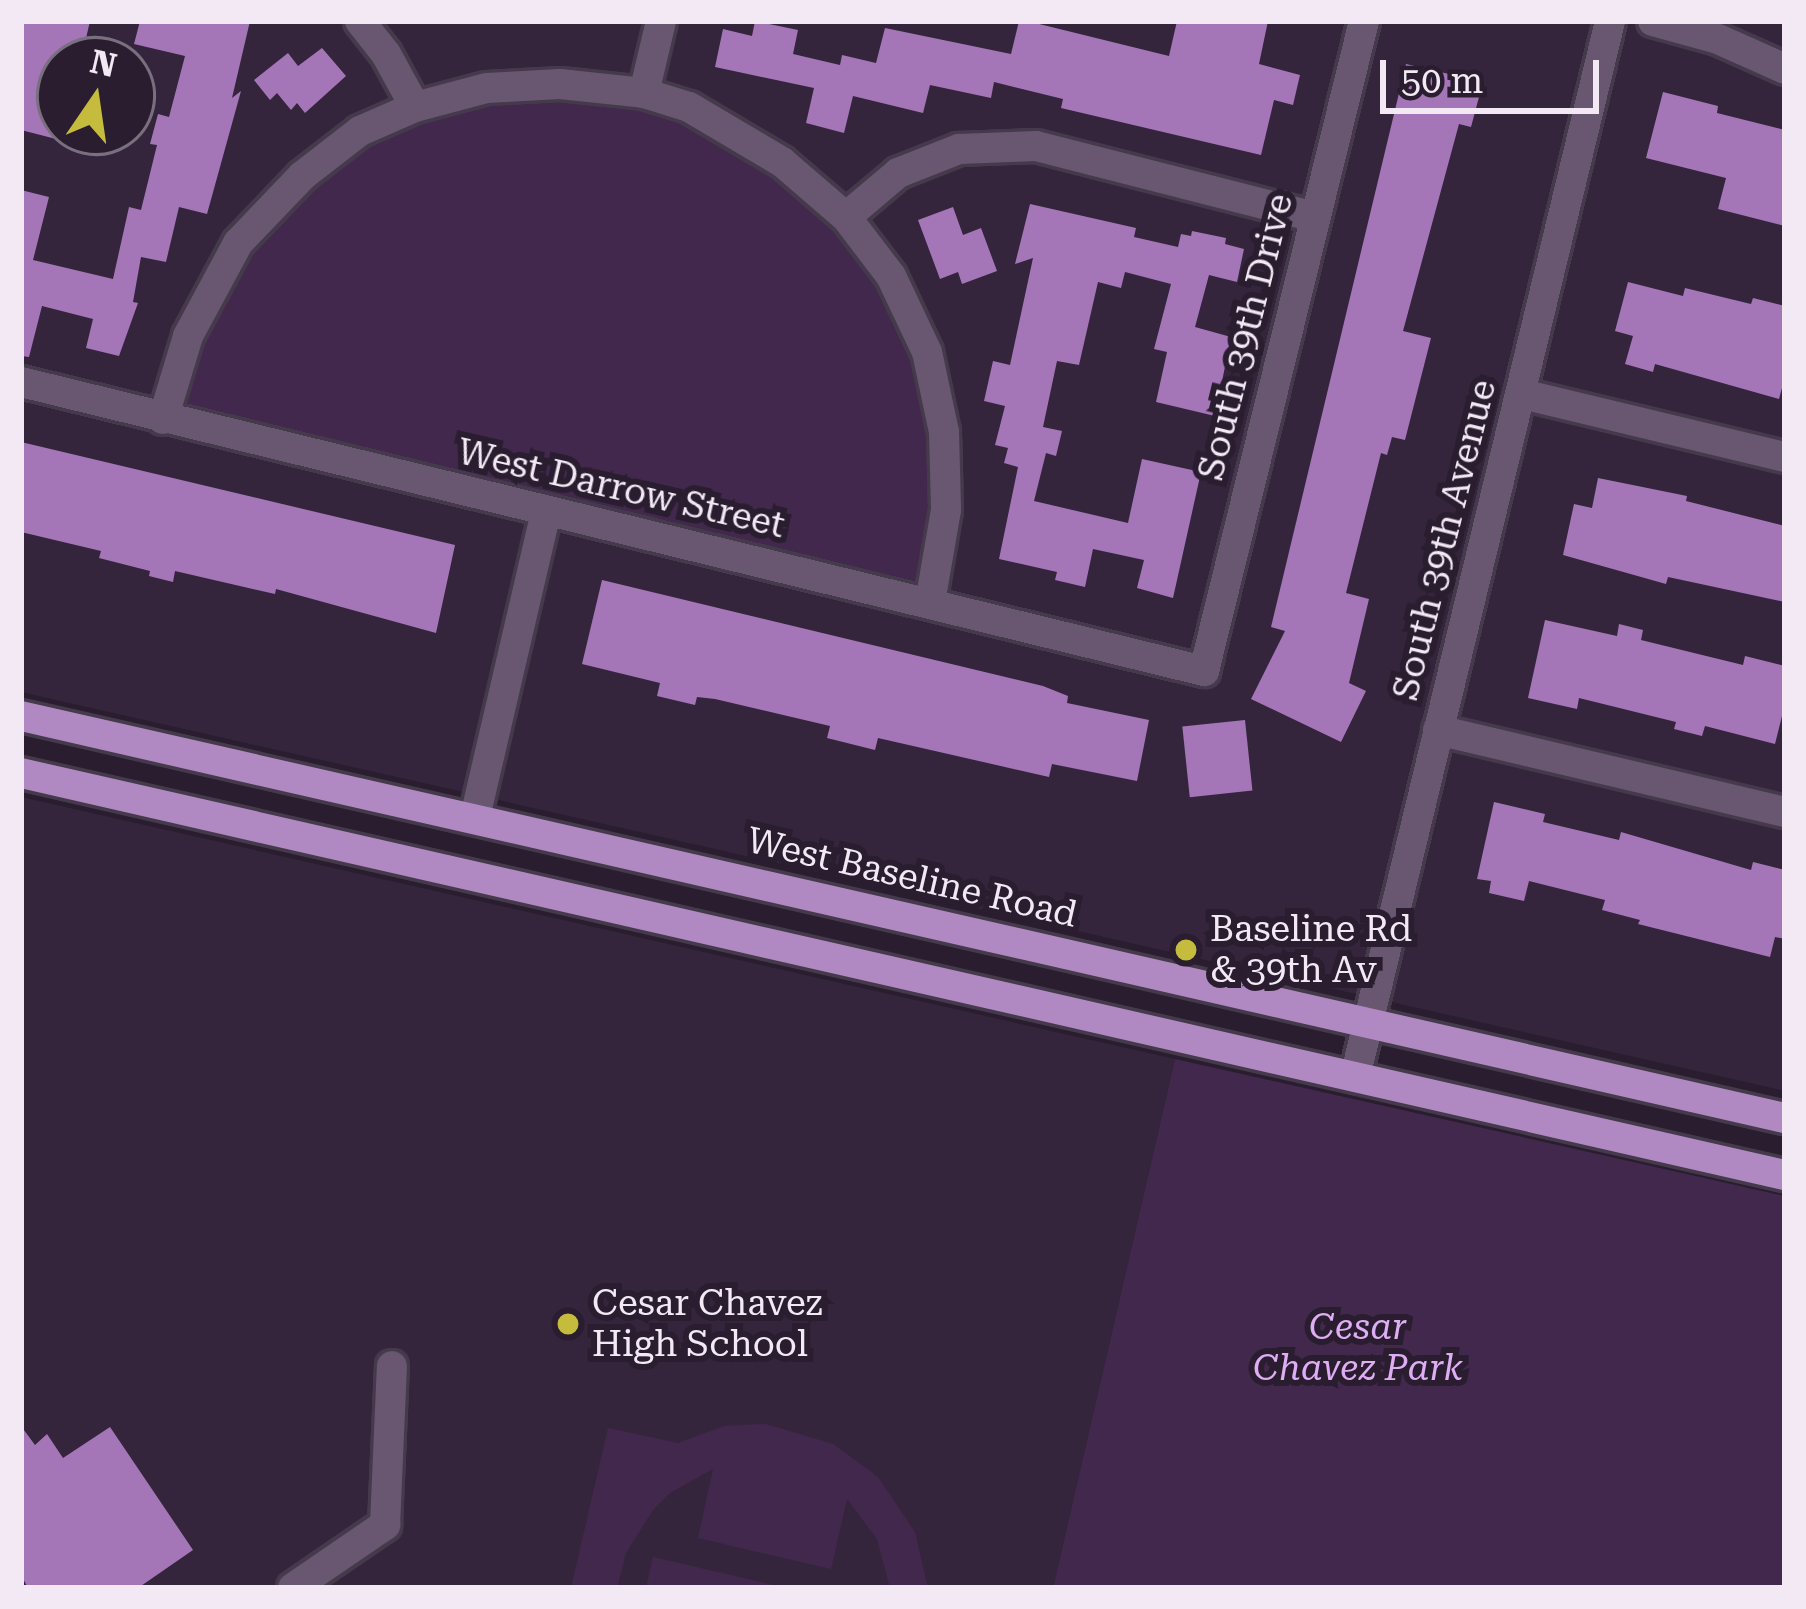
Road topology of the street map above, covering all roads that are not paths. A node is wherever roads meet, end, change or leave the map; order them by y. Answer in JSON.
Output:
{"nodes":[{"id":1,"x":360,"y":21,"type":"edge"},
{"id":2,"x":661,"y":21,"type":"edge"},
{"id":3,"x":1364,"y":21,"type":"edge"},
{"id":4,"x":1610,"y":21,"type":"edge"},
{"id":5,"x":1653,"y":21,"type":"edge"},
{"id":6,"x":1785,"y":69,"type":"edge"},
{"id":7,"x":644,"y":94,"type":"junction"},
{"id":8,"x":415,"y":107,"type":"junction"},
{"id":9,"x":845,"y":217,"type":"junction"},
{"id":10,"x":1316,"y":217,"type":"junction"},
{"id":11,"x":21,"y":382,"type":"edge"},
{"id":12,"x":1522,"y":394,"type":"junction"},
{"id":13,"x":163,"y":419,"type":"junction"},
{"id":14,"x":1785,"y":457,"type":"edge"},
{"id":15,"x":546,"y":511,"type":"junction"},
{"id":16,"x":930,"y":603,"type":"junction"},
{"id":17,"x":1204,"y":671,"type":"joint"},
{"id":18,"x":21,"y":716,"type":"edge"},
{"id":19,"x":1438,"y":730,"type":"junction"},
{"id":20,"x":21,"y":773,"type":"edge"},
{"id":21,"x":1785,"y":812,"type":"edge"},
{"id":22,"x":475,"y":818,"type":"junction"},
{"id":23,"x":1368,"y":1022,"type":"junction"},
{"id":24,"x":1355,"y":1077,"type":"junction"},
{"id":25,"x":1785,"y":1118,"type":"edge"},
{"id":26,"x":1785,"y":1174,"type":"edge"},
{"id":27,"x":392,"y":1366,"type":"dead end"},
{"id":28,"x":292,"y":1588,"type":"edge"}],
"edges":[{"from":1,"to":8,"type":"street"},
{"from":2,"to":7,"type":"street"},
{"from":3,"to":10,"type":"street","name":"South 39th Drive"},
{"from":4,"to":12,"type":"street","name":"South 39th Avenue"},
{"from":5,"to":6,"type":"street"},
{"from":7,"to":8,"type":"street"},
{"from":7,"to":9,"type":"street"},
{"from":8,"to":13,"type":"street"},
{"from":9,"to":10,"type":"street"},
{"from":9,"to":16,"type":"street"},
{"from":10,"to":17,"type":"street","name":"South 39th Drive"},
{"from":11,"to":13,"type":"street","name":"West Darrow Street"},
{"from":12,"to":14,"type":"street"},
{"from":12,"to":19,"type":"street","name":"South 39th Avenue"},
{"from":13,"to":15,"type":"street","name":"West Darrow Street"},
{"from":15,"to":16,"type":"street","name":"West Darrow Street"},
{"from":15,"to":22,"type":"street"},
{"from":16,"to":17,"type":"street","name":"West Darrow Street"},
{"from":18,"to":22,"type":"main road","name":"West Baseline Road"},
{"from":19,"to":21,"type":"street"},
{"from":19,"to":23,"type":"street","name":"South 39th Avenue"},
{"from":20,"to":24,"type":"main road"},
{"from":22,"to":23,"type":"main road","name":"West Baseline Road"},
{"from":23,"to":24,"type":"street","name":"South 39th Avenue"},
{"from":23,"to":25,"type":"main road","name":"West Baseline Road"},
{"from":24,"to":26,"type":"main road"},
{"from":27,"to":28,"type":"street"}]}
